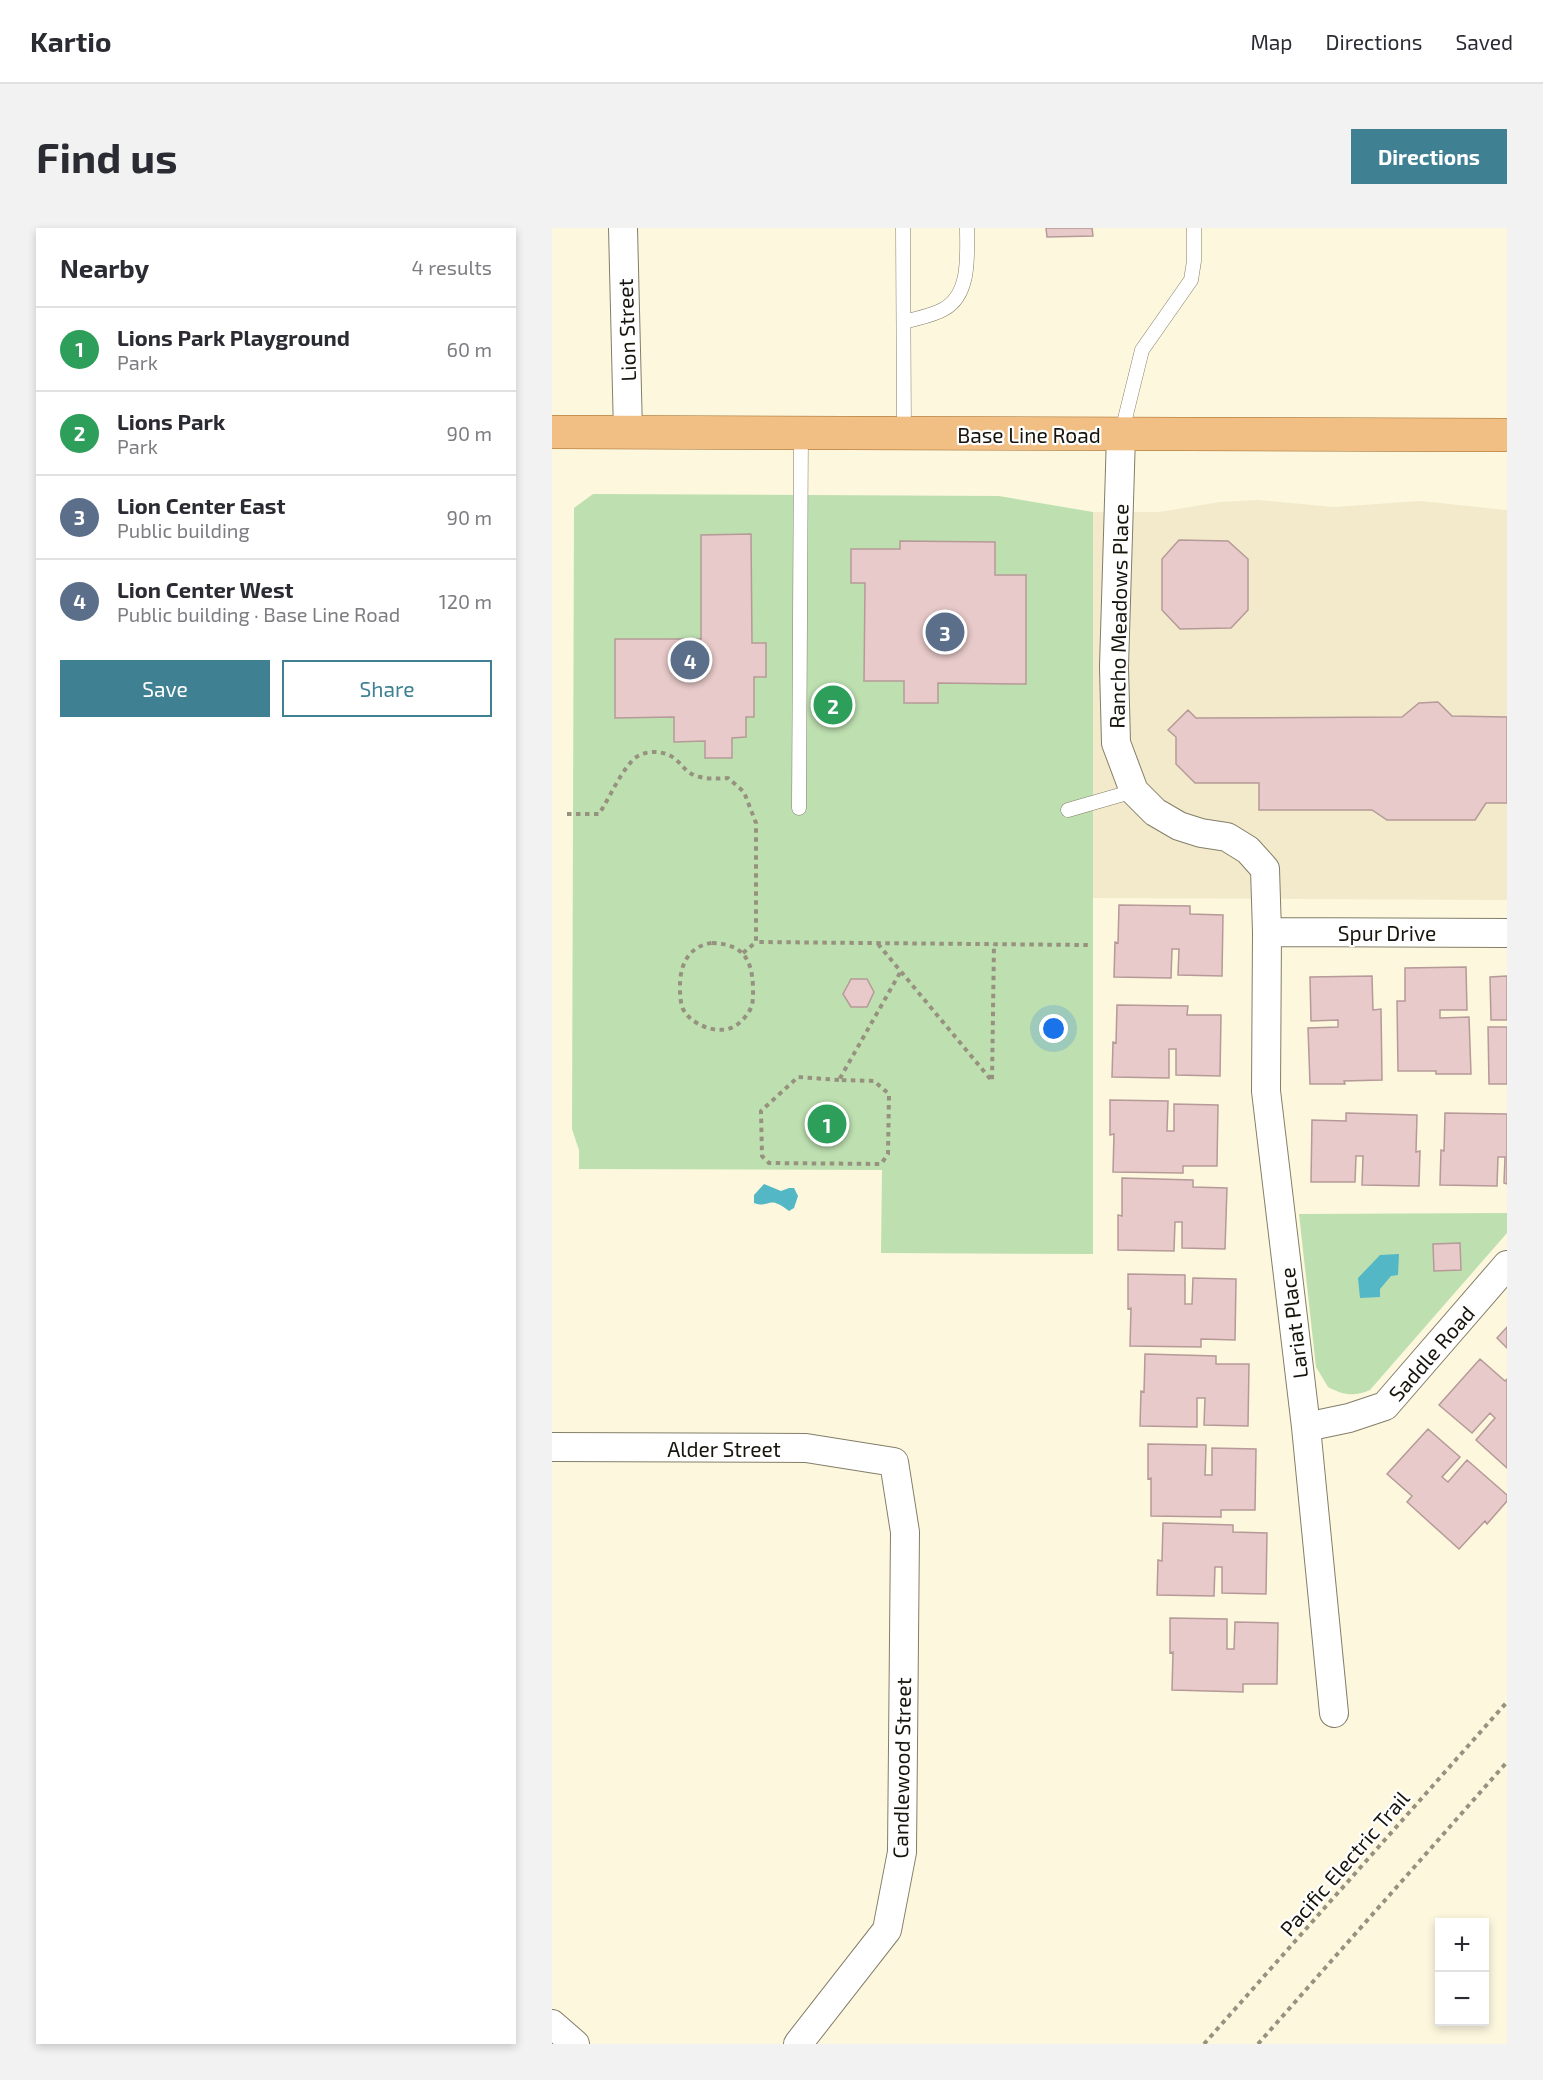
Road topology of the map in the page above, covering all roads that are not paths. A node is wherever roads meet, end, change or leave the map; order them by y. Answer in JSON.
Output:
{"nodes":[{"id":1,"x":623,"y":228,"type":"edge"},
{"id":2,"x":903,"y":228,"type":"edge"},
{"id":3,"x":967,"y":228,"type":"edge"},
{"id":4,"x":1194,"y":228,"type":"edge"},
{"id":5,"x":904,"y":322,"type":"junction"},
{"id":6,"x":552,"y":432,"type":"edge"},
{"id":7,"x":628,"y":432,"type":"junction"},
{"id":8,"x":801,"y":433,"type":"junction"},
{"id":9,"x":904,"y":433,"type":"junction"},
{"id":10,"x":1121,"y":435,"type":"junction"},
{"id":11,"x":1507,"y":435,"type":"edge"},
{"id":12,"x":1134,"y":791,"type":"junction"},
{"id":13,"x":799,"y":808,"type":"dead end"},
{"id":14,"x":1068,"y":810,"type":"dead end"},
{"id":15,"x":1267,"y":932,"type":"junction"},
{"id":16,"x":1507,"y":933,"type":"edge"},
{"id":17,"x":1507,"y":1265,"type":"edge"},
{"id":18,"x":1306,"y":1427,"type":"junction"},
{"id":19,"x":552,"y":1447,"type":"edge"},
{"id":20,"x":894,"y":1462,"type":"joint"},
{"id":21,"x":1334,"y":1713,"type":"dead end"},
{"id":22,"x":552,"y":2024,"type":"edge"},
{"id":23,"x":575,"y":2044,"type":"edge"},
{"id":24,"x":798,"y":2044,"type":"edge"}],
"edges":[{"from":1,"to":7,"type":"street","name":"Lion Street"},
{"from":2,"to":5,"type":"lane"},
{"from":3,"to":5,"type":"lane"},
{"from":4,"to":10,"type":"lane"},
{"from":5,"to":9,"type":"lane"},
{"from":6,"to":7,"type":"main road","name":"Base Line Road"},
{"from":7,"to":8,"type":"main road","name":"Base Line Road"},
{"from":8,"to":9,"type":"main road","name":"Base Line Road"},
{"from":8,"to":13,"type":"lane"},
{"from":9,"to":10,"type":"main road","name":"Base Line Road"},
{"from":10,"to":11,"type":"main road","name":"Base Line Road"},
{"from":10,"to":12,"type":"street","name":"Rancho Meadows Place"},
{"from":12,"to":14,"type":"lane"},
{"from":12,"to":15,"type":"street","name":"Rancho Meadows Place"},
{"from":15,"to":16,"type":"street","name":"Spur Drive"},
{"from":15,"to":18,"type":"street","name":"Lariat Place"},
{"from":17,"to":18,"type":"street","name":"Saddle Road"},
{"from":18,"to":21,"type":"street","name":"Lariat Place"},
{"from":19,"to":20,"type":"street","name":"Alder Street"},
{"from":20,"to":24,"type":"street","name":"Candlewood Street"},
{"from":22,"to":23,"type":"street"}]}
